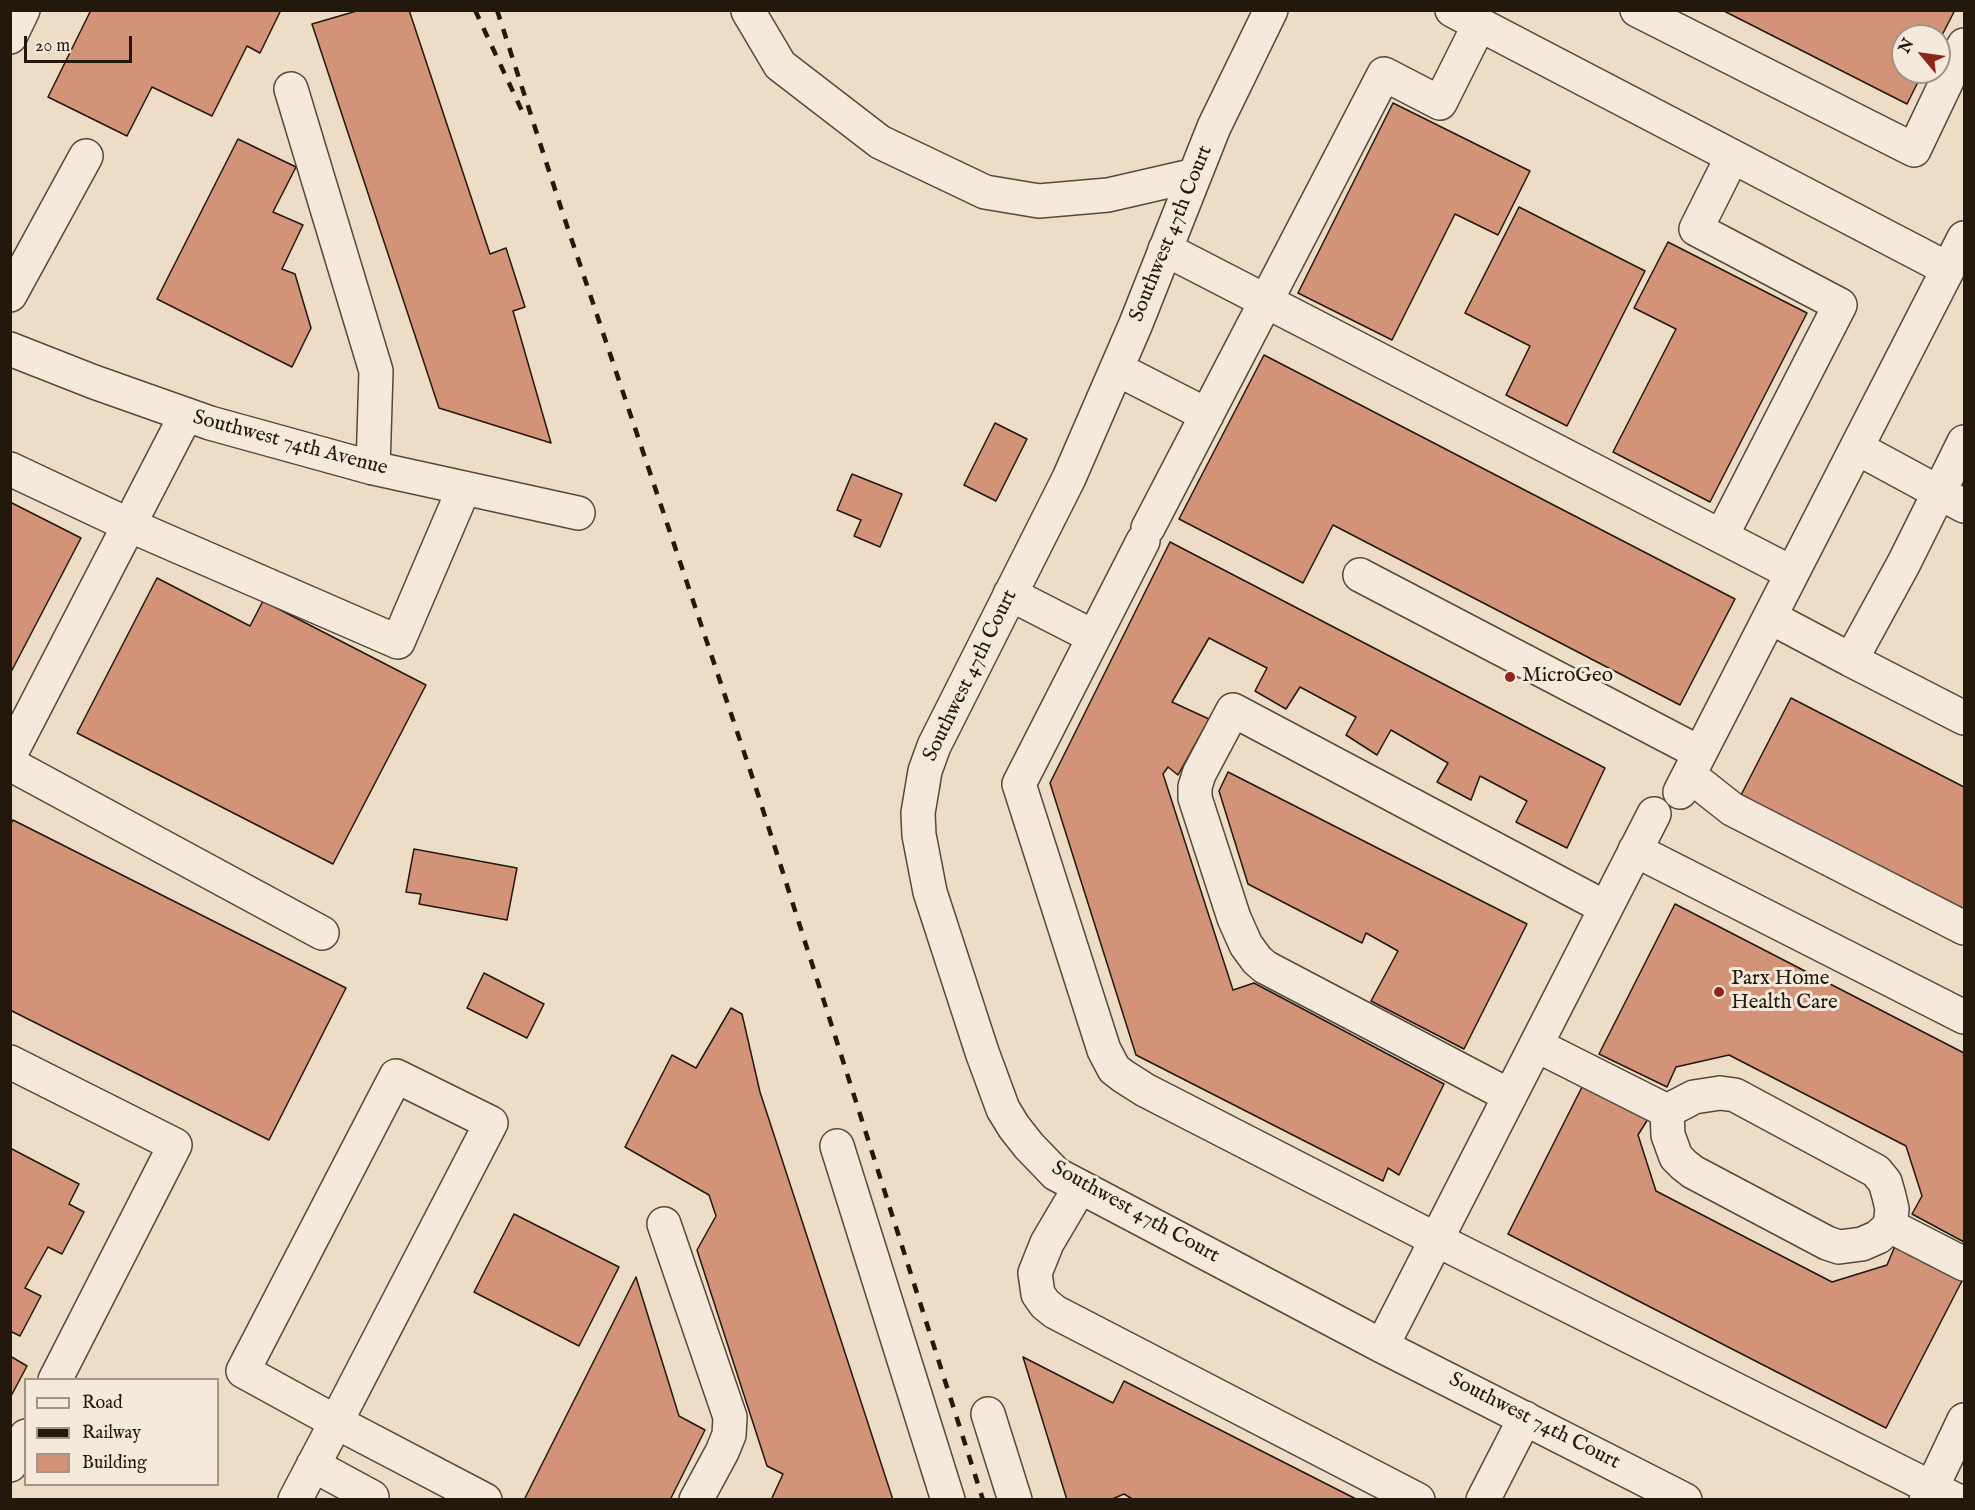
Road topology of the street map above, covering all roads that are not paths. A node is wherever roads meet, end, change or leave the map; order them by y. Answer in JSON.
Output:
{"nodes":[{"id":1,"x":23,"y":10,"type":"edge"},
{"id":2,"x":1271,"y":10,"type":"edge"},
{"id":3,"x":1637,"y":10,"type":"edge"},
{"id":4,"x":747,"y":11,"type":"edge"},
{"id":5,"x":1465,"y":18,"type":"edge"},
{"id":6,"x":10,"y":37,"type":"edge"},
{"id":7,"x":1965,"y":45,"type":"edge"},
{"id":8,"x":291,"y":89,"type":"dead end"},
{"id":9,"x":86,"y":156,"type":"dead end"},
{"id":10,"x":1732,"y":157,"type":"junction"},
{"id":11,"x":1195,"y":175,"type":"junction"},
{"id":12,"x":1965,"y":238,"type":"edge"},
{"id":13,"x":1165,"y":249,"type":"junction"},
{"id":14,"x":1948,"y":269,"type":"junction"},
{"id":15,"x":10,"y":296,"type":"edge"},
{"id":16,"x":1266,"y":301,"type":"junction"},
{"id":17,"x":10,"y":349,"type":"edge"},
{"id":18,"x":1117,"y":369,"type":"junction"},
{"id":19,"x":186,"y":415,"type":"junction"},
{"id":20,"x":1207,"y":415,"type":"junction"},
{"id":21,"x":1965,"y":442,"type":"edge"},
{"id":22,"x":1857,"y":447,"type":"junction"},
{"id":23,"x":373,"y":468,"type":"junction"},
{"id":24,"x":10,"y":469,"type":"edge"},
{"id":25,"x":464,"y":488,"type":"junction"},
{"id":26,"x":1952,"y":499,"type":"edge"},
{"id":27,"x":578,"y":513,"type":"dead end"},
{"id":28,"x":129,"y":525,"type":"junction"},
{"id":29,"x":1722,"y":535,"type":"junction"},
{"id":30,"x":1792,"y":573,"type":"junction"},
{"id":31,"x":1360,"y":575,"type":"dead end"},
{"id":32,"x":1010,"y":594,"type":"junction"},
{"id":33,"x":1770,"y":617,"type":"junction"},
{"id":34,"x":1094,"y":637,"type":"junction"},
{"id":35,"x":1851,"y":660,"type":"junction"},
{"id":36,"x":1965,"y":718,"type":"edge"},
{"id":37,"x":10,"y":755,"type":"edge"},
{"id":38,"x":10,"y":764,"type":"edge"},
{"id":39,"x":1689,"y":773,"type":"junction"},
{"id":40,"x":1654,"y":814,"type":"dead end"},
{"id":41,"x":1635,"y":850,"type":"junction"},
{"id":42,"x":1606,"y":908,"type":"junction"},
{"id":43,"x":1965,"y":928,"type":"edge"},
{"id":44,"x":322,"y":933,"type":"dead end"},
{"id":45,"x":1965,"y":1017,"type":"edge"},
{"id":46,"x":1536,"y":1045,"type":"junction"},
{"id":47,"x":10,"y":1062,"type":"edge"},
{"id":48,"x":1510,"y":1096,"type":"junction"},
{"id":49,"x":1667,"y":1111,"type":"junction"},
{"id":50,"x":837,"y":1146,"type":"dead end"},
{"id":51,"x":1080,"y":1186,"type":"junction"},
{"id":52,"x":664,"y":1224,"type":"dead end"},
{"id":53,"x":1890,"y":1226,"type":"junction"},
{"id":54,"x":1437,"y":1240,"type":"junction"},
{"id":55,"x":1965,"y":1264,"type":"edge"},
{"id":56,"x":1382,"y":1346,"type":"junction"},
{"id":57,"x":55,"y":1378,"type":"edge"},
{"id":58,"x":988,"y":1414,"type":"dead end"},
{"id":59,"x":1525,"y":1418,"type":"junction"},
{"id":60,"x":1965,"y":1420,"type":"edge"},
{"id":61,"x":336,"y":1422,"type":"junction"},
{"id":62,"x":24,"y":1440,"type":"edge"},
{"id":63,"x":10,"y":1465,"type":"edge"},
{"id":64,"x":313,"y":1465,"type":"junction"},
{"id":65,"x":714,"y":1467,"type":"junction"},
{"id":66,"x":1938,"y":1496,"type":"edge"},
{"id":67,"x":295,"y":1500,"type":"edge"},
{"id":68,"x":370,"y":1500,"type":"edge"},
{"id":69,"x":484,"y":1500,"type":"edge"},
{"id":70,"x":696,"y":1500,"type":"edge"},
{"id":71,"x":725,"y":1500,"type":"edge"},
{"id":72,"x":948,"y":1500,"type":"edge"},
{"id":73,"x":1015,"y":1500,"type":"edge"},
{"id":74,"x":1418,"y":1500,"type":"edge"},
{"id":75,"x":1483,"y":1500,"type":"edge"},
{"id":76,"x":1685,"y":1500,"type":"edge"}],
"edges":[{"from":1,"to":6,"type":"street"},
{"from":2,"to":11,"type":"street","name":"Southwest 47th Court"},
{"from":3,"to":7,"type":"street"},
{"from":4,"to":11,"type":"street"},
{"from":5,"to":10,"type":"street"},
{"from":5,"to":16,"type":"street"},
{"from":8,"to":23,"type":"street"},
{"from":9,"to":15,"type":"street"},
{"from":10,"to":14,"type":"street"},
{"from":10,"to":29,"type":"street"},
{"from":11,"to":13,"type":"street","name":"Southwest 47th Court"},
{"from":12,"to":14,"type":"street"},
{"from":13,"to":16,"type":"street"},
{"from":13,"to":18,"type":"street","name":"Southwest 47th Court"},
{"from":14,"to":22,"type":"street"},
{"from":16,"to":20,"type":"street"},
{"from":16,"to":29,"type":"street"},
{"from":17,"to":19,"type":"street","name":"Southwest 74th Avenue"},
{"from":18,"to":20,"type":"street"},
{"from":18,"to":32,"type":"street","name":"Southwest 47th Court"},
{"from":19,"to":23,"type":"street","name":"Southwest 74th Avenue"},
{"from":19,"to":28,"type":"street"},
{"from":20,"to":34,"type":"street"},
{"from":21,"to":26,"type":"street"},
{"from":22,"to":26,"type":"street"},
{"from":22,"to":30,"type":"street"},
{"from":23,"to":25,"type":"street","name":"Southwest 74th Avenue"},
{"from":24,"to":28,"type":"street"},
{"from":25,"to":27,"type":"street","name":"Southwest 74th Avenue"},
{"from":25,"to":28,"type":"street"},
{"from":26,"to":35,"type":"street"},
{"from":28,"to":37,"type":"street"},
{"from":29,"to":30,"type":"street"},
{"from":30,"to":33,"type":"street"},
{"from":31,"to":39,"type":"street"},
{"from":32,"to":34,"type":"street"},
{"from":32,"to":51,"type":"street","name":"Southwest 47th Court"},
{"from":33,"to":35,"type":"street"},
{"from":33,"to":39,"type":"street"},
{"from":34,"to":54,"type":"street"},
{"from":35,"to":36,"type":"street"},
{"from":38,"to":44,"type":"street"},
{"from":39,"to":43,"type":"street"},
{"from":40,"to":41,"type":"street"},
{"from":41,"to":42,"type":"street"},
{"from":41,"to":45,"type":"street"},
{"from":42,"to":46,"type":"street"},
{"from":42,"to":48,"type":"street"},
{"from":46,"to":48,"type":"street"},
{"from":46,"to":49,"type":"street"},
{"from":47,"to":57,"type":"street"},
{"from":48,"to":54,"type":"street"},
{"from":49,"to":53,"type":"street"},
{"from":49,"to":53,"type":"street"},
{"from":50,"to":72,"type":"street"},
{"from":51,"to":56,"type":"street","name":"Southwest 47th Court"},
{"from":51,"to":74,"type":"street"},
{"from":52,"to":65,"type":"street"},
{"from":53,"to":55,"type":"street"},
{"from":54,"to":56,"type":"street"},
{"from":54,"to":66,"type":"street"},
{"from":56,"to":59,"type":"street","name":"Southwest 74th Court"},
{"from":58,"to":73,"type":"street"},
{"from":59,"to":75,"type":"street"},
{"from":59,"to":76,"type":"street","name":"Southwest 74th Court"},
{"from":60,"to":66,"type":"street"},
{"from":61,"to":61,"type":"street"},
{"from":61,"to":64,"type":"street"},
{"from":61,"to":69,"type":"street"},
{"from":62,"to":63,"type":"street"},
{"from":64,"to":67,"type":"street"},
{"from":64,"to":68,"type":"street"},
{"from":65,"to":70,"type":"street"},
{"from":65,"to":71,"type":"street"}]}
